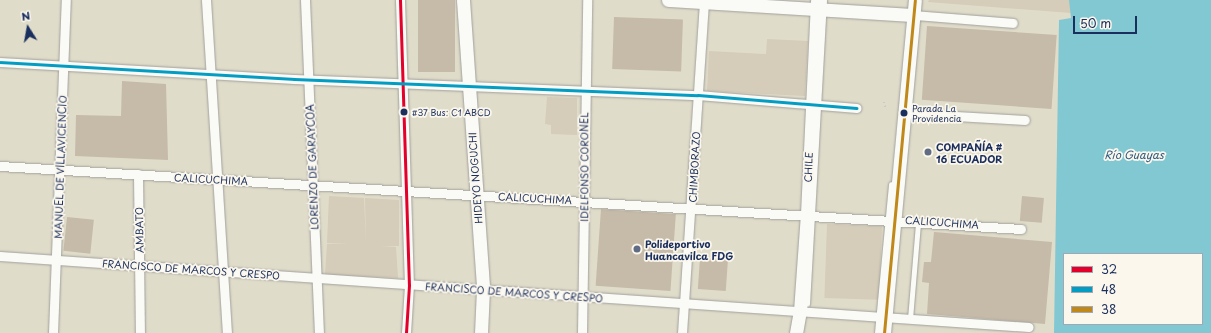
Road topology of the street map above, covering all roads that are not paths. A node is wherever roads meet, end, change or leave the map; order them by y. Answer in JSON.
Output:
{"nodes":[{"id":1,"x":66,"y":0,"type":"edge"},
{"id":2,"x":206,"y":0,"type":"edge"},
{"id":3,"x":305,"y":0,"type":"edge"},
{"id":4,"x":400,"y":0,"type":"edge"},
{"id":5,"x":463,"y":0,"type":"edge"},
{"id":6,"x":587,"y":0,"type":"edge"},
{"id":7,"x":668,"y":0,"type":"edge"},
{"id":8,"x":909,"y":0,"type":"edge"},
{"id":9,"x":915,"y":0,"type":"edge"},
{"id":10,"x":704,"y":1,"type":"edge"},
{"id":11,"x":820,"y":5,"type":"edge"},
{"id":12,"x":911,"y":15,"type":"junction"},
{"id":13,"x":1013,"y":23,"type":"dead end"},
{"id":14,"x":0,"y":62,"type":"edge"},
{"id":15,"x":64,"y":65,"type":"junction"},
{"id":16,"x":211,"y":74,"type":"junction"},
{"id":17,"x":309,"y":79,"type":"junction"},
{"id":18,"x":402,"y":84,"type":"junction"},
{"id":19,"x":468,"y":86,"type":"junction"},
{"id":20,"x":584,"y":90,"type":"junction"},
{"id":21,"x":698,"y":94,"type":"junction"},
{"id":22,"x":815,"y":104,"type":"junction"},
{"id":23,"x":856,"y":108,"type":"dead end"},
{"id":24,"x":904,"y":113,"type":"junction"},
{"id":25,"x":1025,"y":120,"type":"dead end"},
{"id":26,"x":0,"y":166,"type":"edge"},
{"id":27,"x":59,"y":170,"type":"junction"},
{"id":28,"x":138,"y":174,"type":"junction"},
{"id":29,"x":218,"y":179,"type":"junction"},
{"id":30,"x":312,"y":185,"type":"junction"},
{"id":31,"x":404,"y":190,"type":"junction"},
{"id":32,"x":477,"y":194,"type":"junction"},
{"id":33,"x":584,"y":201,"type":"junction"},
{"id":34,"x":692,"y":207,"type":"junction"},
{"id":35,"x":811,"y":214,"type":"junction"},
{"id":36,"x":892,"y":219,"type":"junction"},
{"id":37,"x":919,"y":221,"type":"junction"},
{"id":38,"x":1021,"y":229,"type":"dead end"},
{"id":39,"x":0,"y":256,"type":"edge"},
{"id":40,"x":56,"y":260,"type":"junction"},
{"id":41,"x":139,"y":266,"type":"junction"},
{"id":42,"x":224,"y":272,"type":"junction"},
{"id":43,"x":317,"y":278,"type":"junction"},
{"id":44,"x":408,"y":285,"type":"junction"},
{"id":45,"x":483,"y":289,"type":"junction"},
{"id":46,"x":585,"y":296,"type":"junction"},
{"id":47,"x":684,"y":303,"type":"junction"},
{"id":48,"x":803,"y":312,"type":"junction"},
{"id":49,"x":882,"y":317,"type":"junction"},
{"id":50,"x":910,"y":319,"type":"junction"},
{"id":51,"x":1029,"y":327,"type":"dead end"},
{"id":52,"x":52,"y":333,"type":"edge"},
{"id":53,"x":140,"y":333,"type":"edge"},
{"id":54,"x":227,"y":333,"type":"edge"},
{"id":55,"x":319,"y":333,"type":"edge"},
{"id":56,"x":406,"y":333,"type":"edge"},
{"id":57,"x":481,"y":333,"type":"edge"},
{"id":58,"x":582,"y":333,"type":"edge"},
{"id":59,"x":682,"y":333,"type":"edge"},
{"id":60,"x":796,"y":333,"type":"edge"},
{"id":61,"x":802,"y":333,"type":"edge"},
{"id":62,"x":877,"y":333,"type":"edge"},
{"id":63,"x":884,"y":333,"type":"edge"}],
"edges":[{"from":1,"to":15,"type":"street","name":"MANUEL DE VILLAVICENCIO"},
{"from":2,"to":16,"type":"street"},
{"from":3,"to":17,"type":"street","name":"LORENZO DE GARAYCOA"},
{"from":4,"to":18,"type":"street"},
{"from":5,"to":19,"type":"main road","name":"HIDEYO NOGUCHI"},
{"from":6,"to":20,"type":"street","name":"IDELFONSO CORONEL"},
{"from":7,"to":10,"type":"main road"},
{"from":8,"to":12,"type":"lane"},
{"from":9,"to":12,"type":"main road"},
{"from":10,"to":11,"type":"main road"},
{"from":10,"to":21,"type":"street","name":"CHIMBORAZO"},
{"from":11,"to":12,"type":"main road"},
{"from":11,"to":22,"type":"main road","name":"CHILE"},
{"from":12,"to":13,"type":"street"},
{"from":12,"to":24,"type":"main road"},
{"from":12,"to":36,"type":"lane"},
{"from":14,"to":15,"type":"street"},
{"from":15,"to":16,"type":"street"},
{"from":15,"to":27,"type":"street","name":"MANUEL DE VILLAVICENCIO"},
{"from":16,"to":17,"type":"street"},
{"from":16,"to":29,"type":"street"},
{"from":17,"to":18,"type":"street"},
{"from":17,"to":30,"type":"street","name":"LORENZO DE GARAYCOA"},
{"from":18,"to":19,"type":"street"},
{"from":18,"to":31,"type":"street"},
{"from":19,"to":20,"type":"street"},
{"from":19,"to":32,"type":"main road","name":"HIDEYO NOGUCHI"},
{"from":20,"to":21,"type":"street"},
{"from":20,"to":33,"type":"street","name":"IDELFONSO CORONEL"},
{"from":21,"to":22,"type":"street"},
{"from":21,"to":34,"type":"street","name":"CHIMBORAZO"},
{"from":22,"to":23,"type":"street"},
{"from":22,"to":35,"type":"main road","name":"CHILE"},
{"from":24,"to":25,"type":"street"},
{"from":24,"to":36,"type":"main road"},
{"from":26,"to":27,"type":"street","name":"CALICUCHIMA"},
{"from":27,"to":28,"type":"street","name":"CALICUCHIMA"},
{"from":27,"to":40,"type":"street","name":"MANUEL DE VILLAVICENCIO"},
{"from":28,"to":29,"type":"street","name":"CALICUCHIMA"},
{"from":28,"to":41,"type":"street","name":"AMBATO"},
{"from":29,"to":30,"type":"street","name":"CALICUCHIMA"},
{"from":29,"to":42,"type":"street"},
{"from":30,"to":31,"type":"street","name":"CALICUCHIMA"},
{"from":30,"to":43,"type":"street","name":"LORENZO DE GARAYCOA"},
{"from":31,"to":32,"type":"street","name":"CALICUCHIMA"},
{"from":31,"to":44,"type":"street"},
{"from":32,"to":33,"type":"street","name":"CALICUCHIMA"},
{"from":32,"to":45,"type":"main road","name":"HIDEYO NOGUCHI"},
{"from":33,"to":34,"type":"street","name":"CALICUCHIMA"},
{"from":33,"to":46,"type":"street","name":"IDELFONSO CORONEL"},
{"from":34,"to":35,"type":"street","name":"CALICUCHIMA"},
{"from":34,"to":47,"type":"street","name":"CHIMBORAZO"},
{"from":35,"to":36,"type":"street","name":"CALICUCHIMA"},
{"from":35,"to":48,"type":"main road","name":"CHILE"},
{"from":36,"to":37,"type":"street","name":"CALICUCHIMA"},
{"from":36,"to":49,"type":"main road"},
{"from":37,"to":38,"type":"street","name":"CALICUCHIMA"},
{"from":37,"to":50,"type":"lane"},
{"from":39,"to":40,"type":"street","name":"FRANCISCO DE MARCOS Y CRESPO"},
{"from":40,"to":41,"type":"street","name":"FRANCISCO DE MARCOS Y CRESPO"},
{"from":40,"to":52,"type":"street","name":"MANUEL DE VILLAVICENCIO"},
{"from":41,"to":42,"type":"street","name":"FRANCISCO DE MARCOS Y CRESPO"},
{"from":41,"to":53,"type":"street","name":"AMBATO"},
{"from":42,"to":43,"type":"street","name":"FRANCISCO DE MARCOS Y CRESPO"},
{"from":42,"to":54,"type":"street"},
{"from":43,"to":44,"type":"street","name":"FRANCISCO DE MARCOS Y CRESPO"},
{"from":43,"to":55,"type":"street","name":"LORENZO DE GARAYCOA"},
{"from":44,"to":45,"type":"street","name":"FRANCISCO DE MARCOS Y CRESPO"},
{"from":44,"to":56,"type":"street"},
{"from":45,"to":46,"type":"street","name":"FRANCISCO DE MARCOS Y CRESPO"},
{"from":45,"to":57,"type":"main road","name":"HIDEYO NOGUCHI"},
{"from":46,"to":47,"type":"street","name":"FRANCISCO DE MARCOS Y CRESPO"},
{"from":46,"to":58,"type":"street","name":"IDELFONSO CORONEL"},
{"from":47,"to":48,"type":"street","name":"FRANCISCO DE MARCOS Y CRESPO"},
{"from":47,"to":59,"type":"street","name":"CHIMBORAZO"},
{"from":48,"to":49,"type":"street","name":"FRANCISCO DE MARCOS Y CRESPO"},
{"from":48,"to":60,"type":"main road","name":"CHILE"},
{"from":48,"to":61,"type":"lane","name":"CHILE"},
{"from":49,"to":50,"type":"street","name":"FRANCISCO DE MARCOS Y CRESPO"},
{"from":49,"to":62,"type":"lane"},
{"from":49,"to":63,"type":"main road"},
{"from":50,"to":51,"type":"street","name":"FRANCISCO DE MARCOS Y CRESPO"}]}
